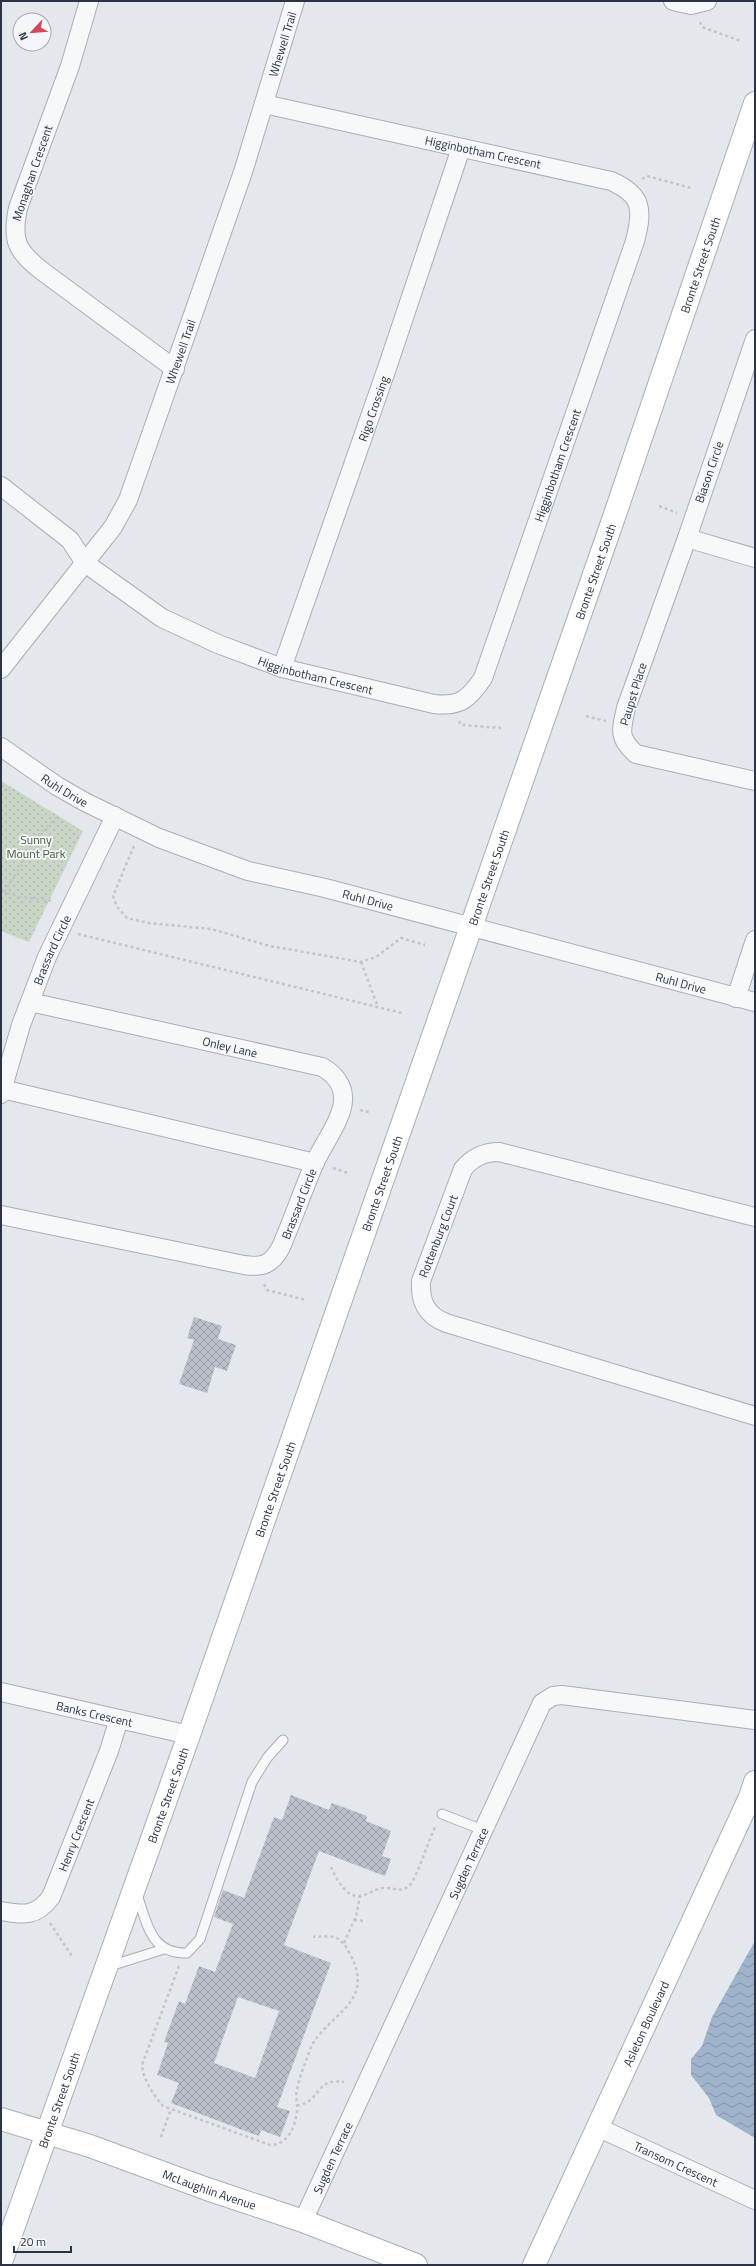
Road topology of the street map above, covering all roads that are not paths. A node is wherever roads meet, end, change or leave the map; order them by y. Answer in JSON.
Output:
{"nodes":[{"id":1,"x":89,"y":1,"type":"edge"},
{"id":2,"x":295,"y":1,"type":"edge"},
{"id":3,"x":674,"y":1,"type":"edge"},
{"id":4,"x":699,"y":3,"type":"edge"},
{"id":5,"x":755,"y":103,"type":"edge"},
{"id":6,"x":264,"y":104,"type":"junction"},
{"id":7,"x":461,"y":148,"type":"junction"},
{"id":8,"x":755,"y":339,"type":"edge"},
{"id":9,"x":175,"y":369,"type":"junction"},
{"id":10,"x":1,"y":486,"type":"edge"},
{"id":11,"x":687,"y":538,"type":"junction"},
{"id":12,"x":755,"y":558,"type":"edge"},
{"id":13,"x":84,"y":563,"type":"junction"},
{"id":14,"x":282,"y":668,"type":"junction"},
{"id":15,"x":1,"y":669,"type":"edge"},
{"id":16,"x":1,"y":748,"type":"edge"},
{"id":17,"x":755,"y":781,"type":"edge"},
{"id":18,"x":115,"y":816,"type":"junction"},
{"id":19,"x":471,"y":928,"type":"junction"},
{"id":20,"x":755,"y":940,"type":"edge"},
{"id":21,"x":736,"y":998,"type":"junction"},
{"id":22,"x":30,"y":1002,"type":"junction"},
{"id":23,"x":755,"y":1002,"type":"edge"},
{"id":24,"x":2,"y":1091,"type":"edge"},
{"id":25,"x":315,"y":1163,"type":"junction"},
{"id":26,"x":1,"y":1214,"type":"edge"},
{"id":27,"x":755,"y":1217,"type":"edge"},
{"id":28,"x":755,"y":1416,"type":"edge"},
{"id":29,"x":1,"y":1692,"type":"edge"},
{"id":30,"x":119,"y":1719,"type":"junction"},
{"id":31,"x":755,"y":1720,"type":"edge"},
{"id":32,"x":189,"y":1735,"type":"junction"},
{"id":33,"x":283,"y":1740,"type":"dead end"},
{"id":34,"x":755,"y":1782,"type":"edge"},
{"id":35,"x":442,"y":1814,"type":"road end"},
{"id":36,"x":483,"y":1830,"type":"junction"},
{"id":37,"x":135,"y":1887,"type":"junction"},
{"id":38,"x":1,"y":1910,"type":"edge"},
{"id":39,"x":164,"y":1949,"type":"junction"},
{"id":40,"x":106,"y":1967,"type":"junction"},
{"id":41,"x":1,"y":2119,"type":"edge"},
{"id":42,"x":597,"y":2127,"type":"junction"},
{"id":43,"x":47,"y":2133,"type":"junction"},
{"id":44,"x":755,"y":2200,"type":"edge"},
{"id":45,"x":303,"y":2221,"type":"junction"},
{"id":46,"x":1,"y":2262,"type":"edge"},
{"id":47,"x":416,"y":2265,"type":"edge"},
{"id":48,"x":534,"y":2265,"type":"edge"}],
"edges":[{"from":1,"to":9,"type":"street","name":"Monaghan Crescent"},
{"from":2,"to":6,"type":"street","name":"Whewell Trail"},
{"from":3,"to":4,"type":"street"},
{"from":5,"to":19,"type":"main road","name":"Bronte Street South"},
{"from":6,"to":7,"type":"street","name":"Higginbotham Crescent"},
{"from":6,"to":9,"type":"street","name":"Whewell Trail"},
{"from":7,"to":14,"type":"street","name":"Rigo Crossing"},
{"from":7,"to":14,"type":"street","name":"Higginbotham Crescent"},
{"from":8,"to":11,"type":"street","name":"Biason Circle"},
{"from":9,"to":13,"type":"street","name":"Whewell Trail"},
{"from":10,"to":13,"type":"street"},
{"from":11,"to":12,"type":"street"},
{"from":11,"to":17,"type":"street","name":"Paupst Place"},
{"from":13,"to":14,"type":"street","name":"Higginbotham Crescent"},
{"from":13,"to":15,"type":"street","name":"Whewell Trail"},
{"from":16,"to":18,"type":"street","name":"Ruhl Drive"},
{"from":18,"to":19,"type":"street","name":"Ruhl Drive"},
{"from":18,"to":22,"type":"street","name":"Brassard Circle"},
{"from":19,"to":21,"type":"street","name":"Ruhl Drive"},
{"from":19,"to":32,"type":"main road","name":"Bronte Street South"},
{"from":20,"to":21,"type":"street"},
{"from":21,"to":23,"type":"street","name":"Ruhl Drive"},
{"from":22,"to":24,"type":"street","name":"Brassard Circle"},
{"from":22,"to":25,"type":"street","name":"Onley Lane"},
{"from":24,"to":25,"type":"street","name":"Brassard Circle"},
{"from":25,"to":26,"type":"street","name":"Brassard Circle"},
{"from":27,"to":28,"type":"street","name":"Rottenburg Court"},
{"from":29,"to":30,"type":"street","name":"Banks Crescent"},
{"from":30,"to":32,"type":"street","name":"Banks Crescent"},
{"from":30,"to":38,"type":"street","name":"Henry Crescent"},
{"from":31,"to":36,"type":"street","name":"Sugden Terrace"},
{"from":32,"to":37,"type":"main road","name":"Bronte Street South"},
{"from":33,"to":39,"type":"lane"},
{"from":34,"to":42,"type":"main road","name":"Asleton Boulevard"},
{"from":35,"to":36,"type":"lane"},
{"from":36,"to":45,"type":"street","name":"Sugden Terrace"},
{"from":37,"to":39,"type":"lane"},
{"from":37,"to":40,"type":"main road","name":"Bronte Street South"},
{"from":39,"to":40,"type":"lane"},
{"from":40,"to":43,"type":"main road","name":"Bronte Street South"},
{"from":41,"to":43,"type":"main road","name":"McLaughlin Avenue"},
{"from":42,"to":44,"type":"street","name":"Transom Crescent"},
{"from":42,"to":48,"type":"main road","name":"Asleton Boulevard"},
{"from":43,"to":45,"type":"main road","name":"McLaughlin Avenue"},
{"from":43,"to":46,"type":"main road","name":"Bronte Street South"},
{"from":45,"to":47,"type":"main road","name":"McLaughlin Avenue"}]}
